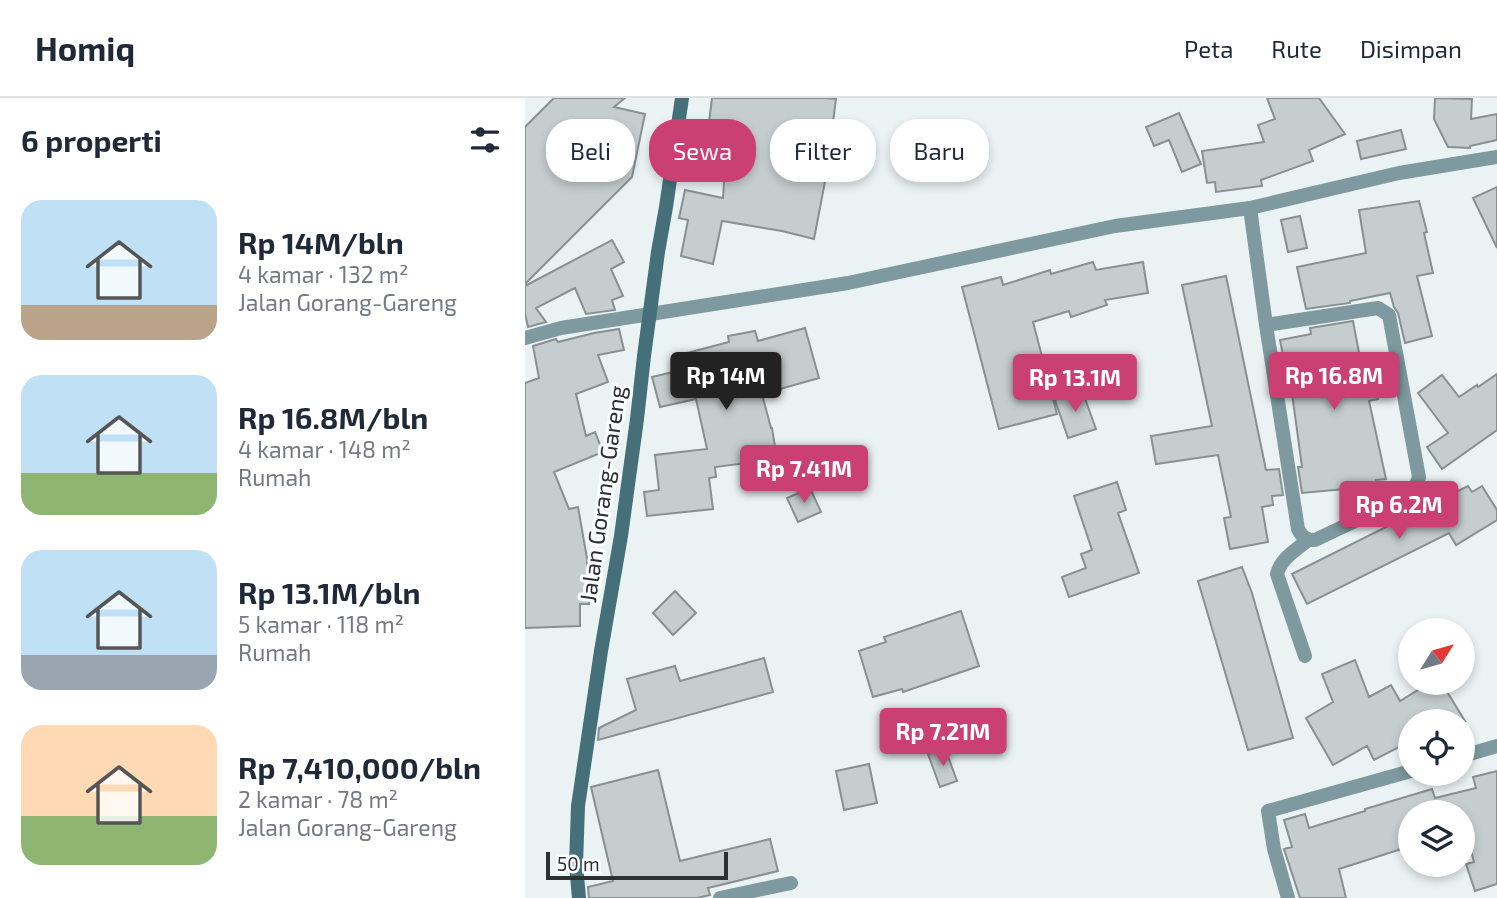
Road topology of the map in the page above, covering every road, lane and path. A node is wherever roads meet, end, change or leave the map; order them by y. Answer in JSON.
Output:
{"nodes":[{"id":1,"x":682,"y":98,"type":"edge"},
{"id":2,"x":1497,"y":157,"type":"edge"},
{"id":3,"x":1250,"y":208,"type":"junction"},
{"id":4,"x":650,"y":314,"type":"junction"},
{"id":5,"x":1266,"y":325,"type":"junction"},
{"id":6,"x":525,"y":338,"type":"edge"},
{"id":7,"x":1308,"y":540,"type":"junction"},
{"id":8,"x":1305,"y":656,"type":"dead end"},
{"id":9,"x":1497,"y":746,"type":"edge"},
{"id":10,"x":1475,"y":752,"type":"edge"},
{"id":11,"x":1398,"y":775,"type":"edge"},
{"id":12,"x":791,"y":883,"type":"dead end"},
{"id":13,"x":579,"y":898,"type":"edge"},
{"id":14,"x":720,"y":898,"type":"edge"},
{"id":15,"x":1288,"y":898,"type":"edge"}],
"edges":[{"from":1,"to":4,"type":"main road","name":"Jalan Gorang-Gareng"},
{"from":2,"to":3,"type":"street"},
{"from":3,"to":4,"type":"street"},
{"from":3,"to":5,"type":"street"},
{"from":4,"to":6,"type":"street"},
{"from":4,"to":13,"type":"main road","name":"Jalan Gorang-Gareng"},
{"from":5,"to":7,"type":"street"},
{"from":5,"to":7,"type":"street"},
{"from":7,"to":8,"type":"street"},
{"from":9,"to":10,"type":"street"},
{"from":11,"to":15,"type":"street"},
{"from":12,"to":14,"type":"street"}]}
